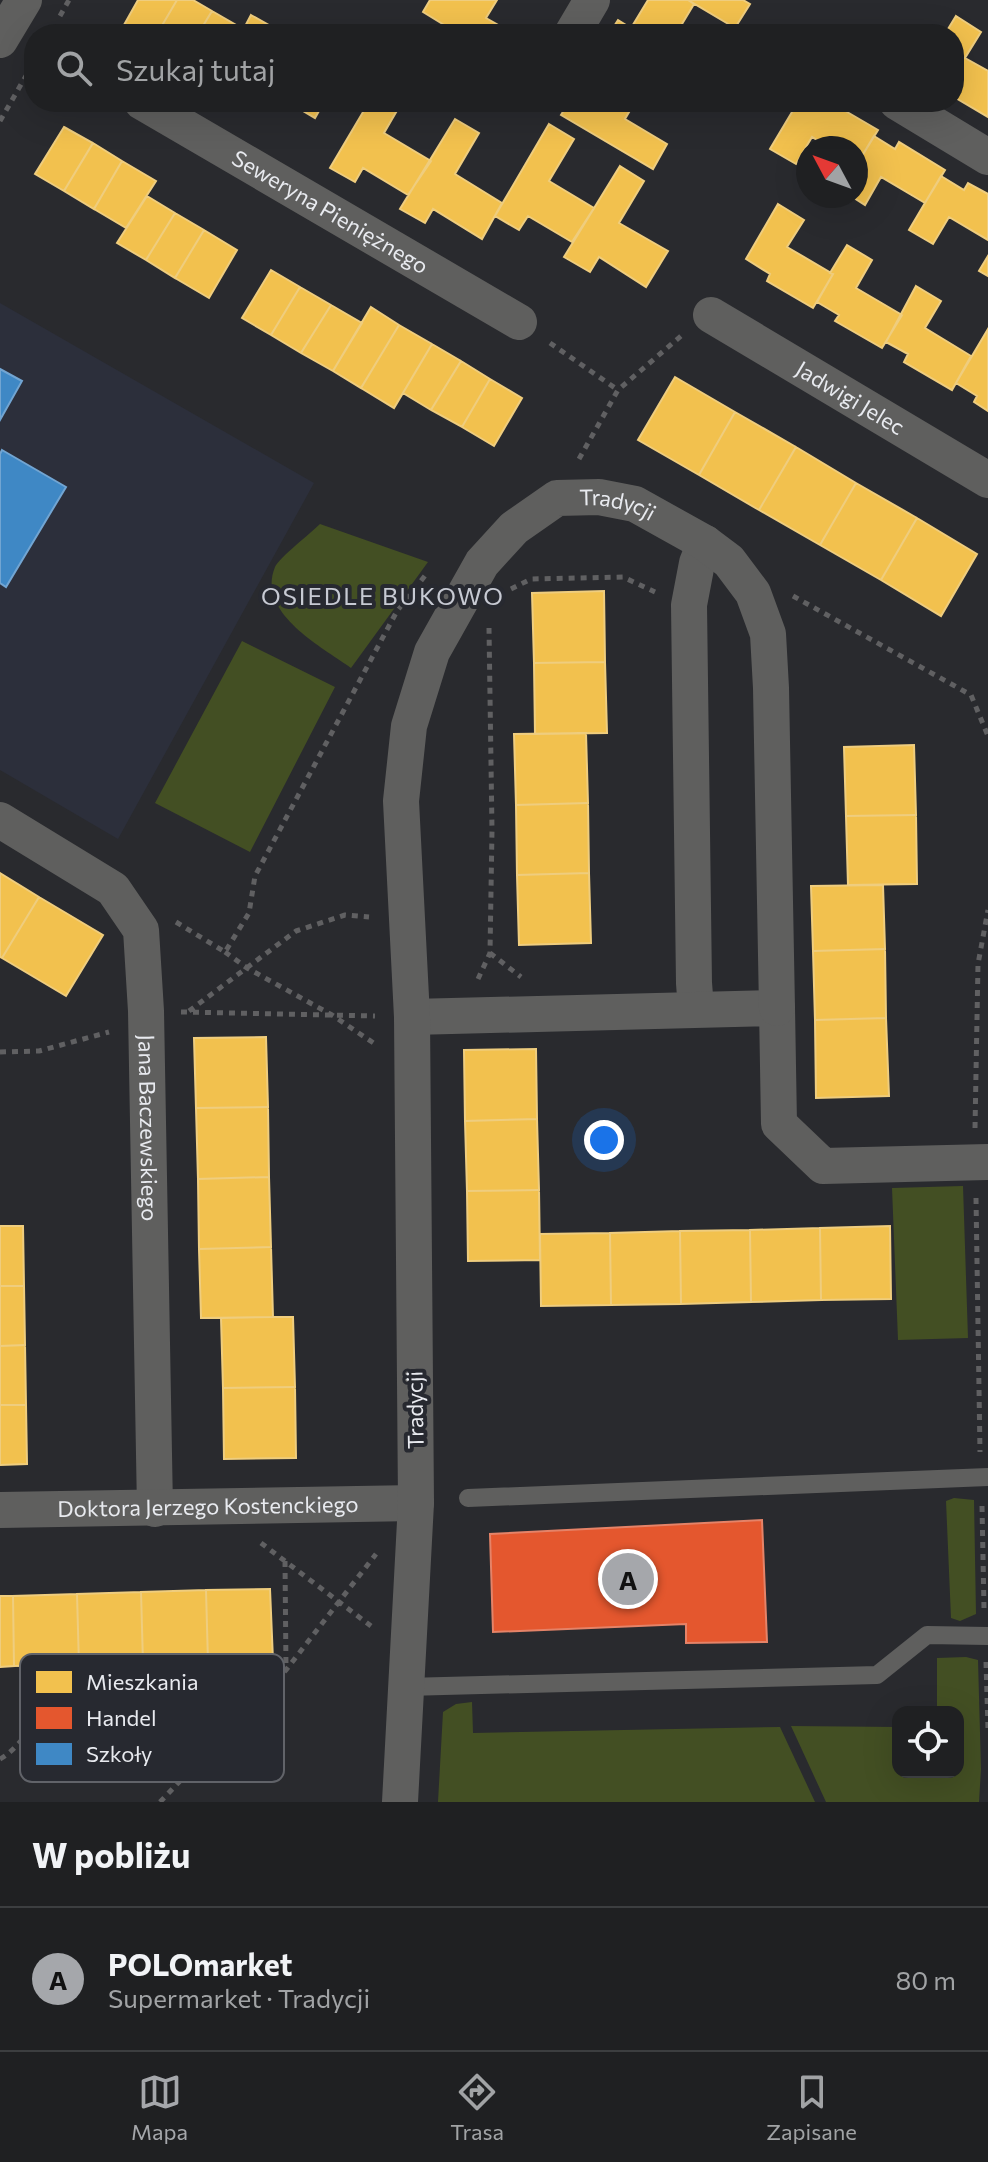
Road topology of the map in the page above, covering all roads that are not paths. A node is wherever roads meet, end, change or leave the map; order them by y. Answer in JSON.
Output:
{"nodes":[{"id":1,"x":592,"y":0,"type":"edge"},
{"id":2,"x":578,"y":24,"type":"edge"},
{"id":3,"x":159,"y":112,"type":"edge"},
{"id":4,"x":914,"y":112,"type":"edge"},
{"id":5,"x":988,"y":157,"type":"edge"},
{"id":6,"x":711,"y":315,"type":"road end"},
{"id":7,"x":519,"y":322,"type":"road end"},
{"id":8,"x":988,"y":480,"type":"edge"},
{"id":9,"x":705,"y":543,"type":"junction"},
{"id":10,"x":0,"y":820,"type":"edge"},
{"id":11,"x":777,"y":1008,"type":"junction"},
{"id":12,"x":696,"y":1009,"type":"junction"},
{"id":13,"x":412,"y":1017,"type":"junction"},
{"id":14,"x":982,"y":1162,"type":"edge"},
{"id":15,"x":984,"y":1477,"type":"edge"},
{"id":16,"x":468,"y":1498,"type":"dead end"},
{"id":17,"x":416,"y":1503,"type":"junction"},
{"id":18,"x":155,"y":1509,"type":"junction"},
{"id":19,"x":0,"y":1510,"type":"edge"},
{"id":20,"x":987,"y":1636,"type":"edge"},
{"id":21,"x":406,"y":1687,"type":"junction"},
{"id":22,"x":400,"y":1802,"type":"edge"}],
"edges":[{"from":1,"to":2,"type":"street"},
{"from":3,"to":7,"type":"street","name":"Seweryna Pieniężnego"},
{"from":4,"to":5,"type":"street"},
{"from":6,"to":8,"type":"street","name":"Jadwigi Jelec"},
{"from":9,"to":11,"type":"street","name":"Tradycji"},
{"from":9,"to":12,"type":"street"},
{"from":9,"to":13,"type":"street","name":"Tradycji"},
{"from":10,"to":18,"type":"street","name":"Jana Baczewskiego"},
{"from":11,"to":12,"type":"street"},
{"from":11,"to":14,"type":"street","name":"Tradycji"},
{"from":12,"to":13,"type":"street"},
{"from":13,"to":17,"type":"street","name":"Tradycji"},
{"from":15,"to":16,"type":"lane"},
{"from":17,"to":18,"type":"street","name":"Doktora Jerzego Kostenckiego"},
{"from":17,"to":21,"type":"street","name":"Tradycji"},
{"from":18,"to":19,"type":"street","name":"Doktora Jerzego Kostenckiego"},
{"from":20,"to":21,"type":"lane"},
{"from":21,"to":22,"type":"street","name":"Tradycji"}]}
